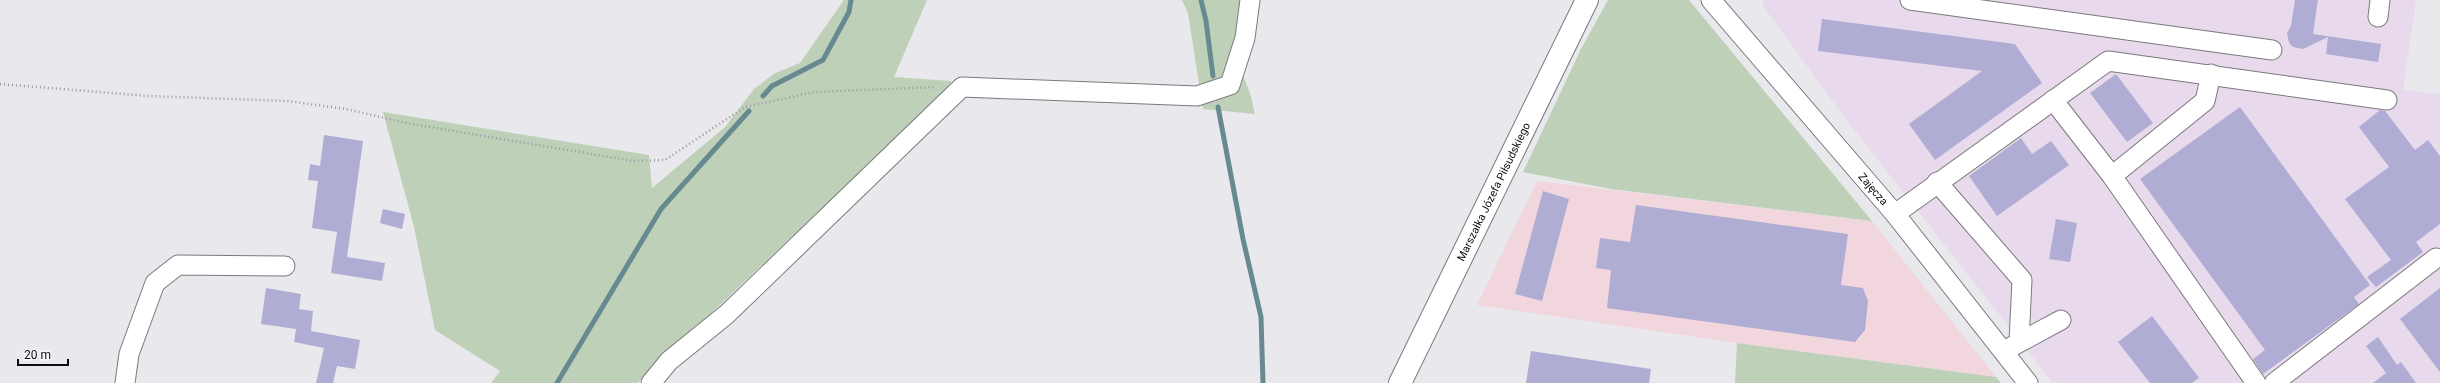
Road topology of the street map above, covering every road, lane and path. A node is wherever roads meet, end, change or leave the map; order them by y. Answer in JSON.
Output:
{"nodes":[{"id":1,"x":1250,"y":0,"type":"edge"},
{"id":2,"x":1587,"y":0,"type":"edge"},
{"id":3,"x":1712,"y":0,"type":"edge"},
{"id":4,"x":1910,"y":0,"type":"edge"},
{"id":5,"x":2272,"y":50,"type":"dead end"},
{"id":6,"x":2211,"y":74,"type":"junction"},
{"id":7,"x":0,"y":84,"type":"edge"},
{"id":8,"x":962,"y":87,"type":"junction"},
{"id":9,"x":2053,"y":100,"type":"junction"},
{"id":10,"x":2387,"y":100,"type":"dead end"},
{"id":11,"x":2112,"y":176,"type":"junction"},
{"id":12,"x":1937,"y":182,"type":"junction"},
{"id":13,"x":1895,"y":214,"type":"junction"},
{"id":14,"x":2436,"y":258,"type":"dead end"},
{"id":15,"x":285,"y":266,"type":"dead end"},
{"id":16,"x":2061,"y":320,"type":"dead end"},
{"id":17,"x":2012,"y":347,"type":"junction"},
{"id":18,"x":125,"y":383,"type":"edge"},
{"id":19,"x":651,"y":383,"type":"edge"},
{"id":20,"x":1400,"y":383,"type":"edge"},
{"id":21,"x":2028,"y":383,"type":"edge"},
{"id":22,"x":2256,"y":383,"type":"edge"},
{"id":23,"x":2274,"y":383,"type":"edge"}],
"edges":[{"from":1,"to":8,"type":"street"},
{"from":2,"to":20,"type":"highway","name":"Marszałka Józefa Piłsudskiego"},
{"from":3,"to":13,"type":"street","name":"Zajęcza"},
{"from":4,"to":5,"type":"street"},
{"from":6,"to":9,"type":"street"},
{"from":6,"to":10,"type":"street"},
{"from":6,"to":11,"type":"street"},
{"from":7,"to":8,"type":"path"},
{"from":8,"to":19,"type":"street"},
{"from":9,"to":11,"type":"street"},
{"from":9,"to":12,"type":"street"},
{"from":11,"to":22,"type":"street"},
{"from":12,"to":13,"type":"street"},
{"from":12,"to":17,"type":"street"},
{"from":13,"to":17,"type":"street","name":"Zajęcza"},
{"from":14,"to":23,"type":"street"},
{"from":15,"to":18,"type":"street"},
{"from":16,"to":17,"type":"street"},
{"from":17,"to":21,"type":"street","name":"Zajęcza"}]}
